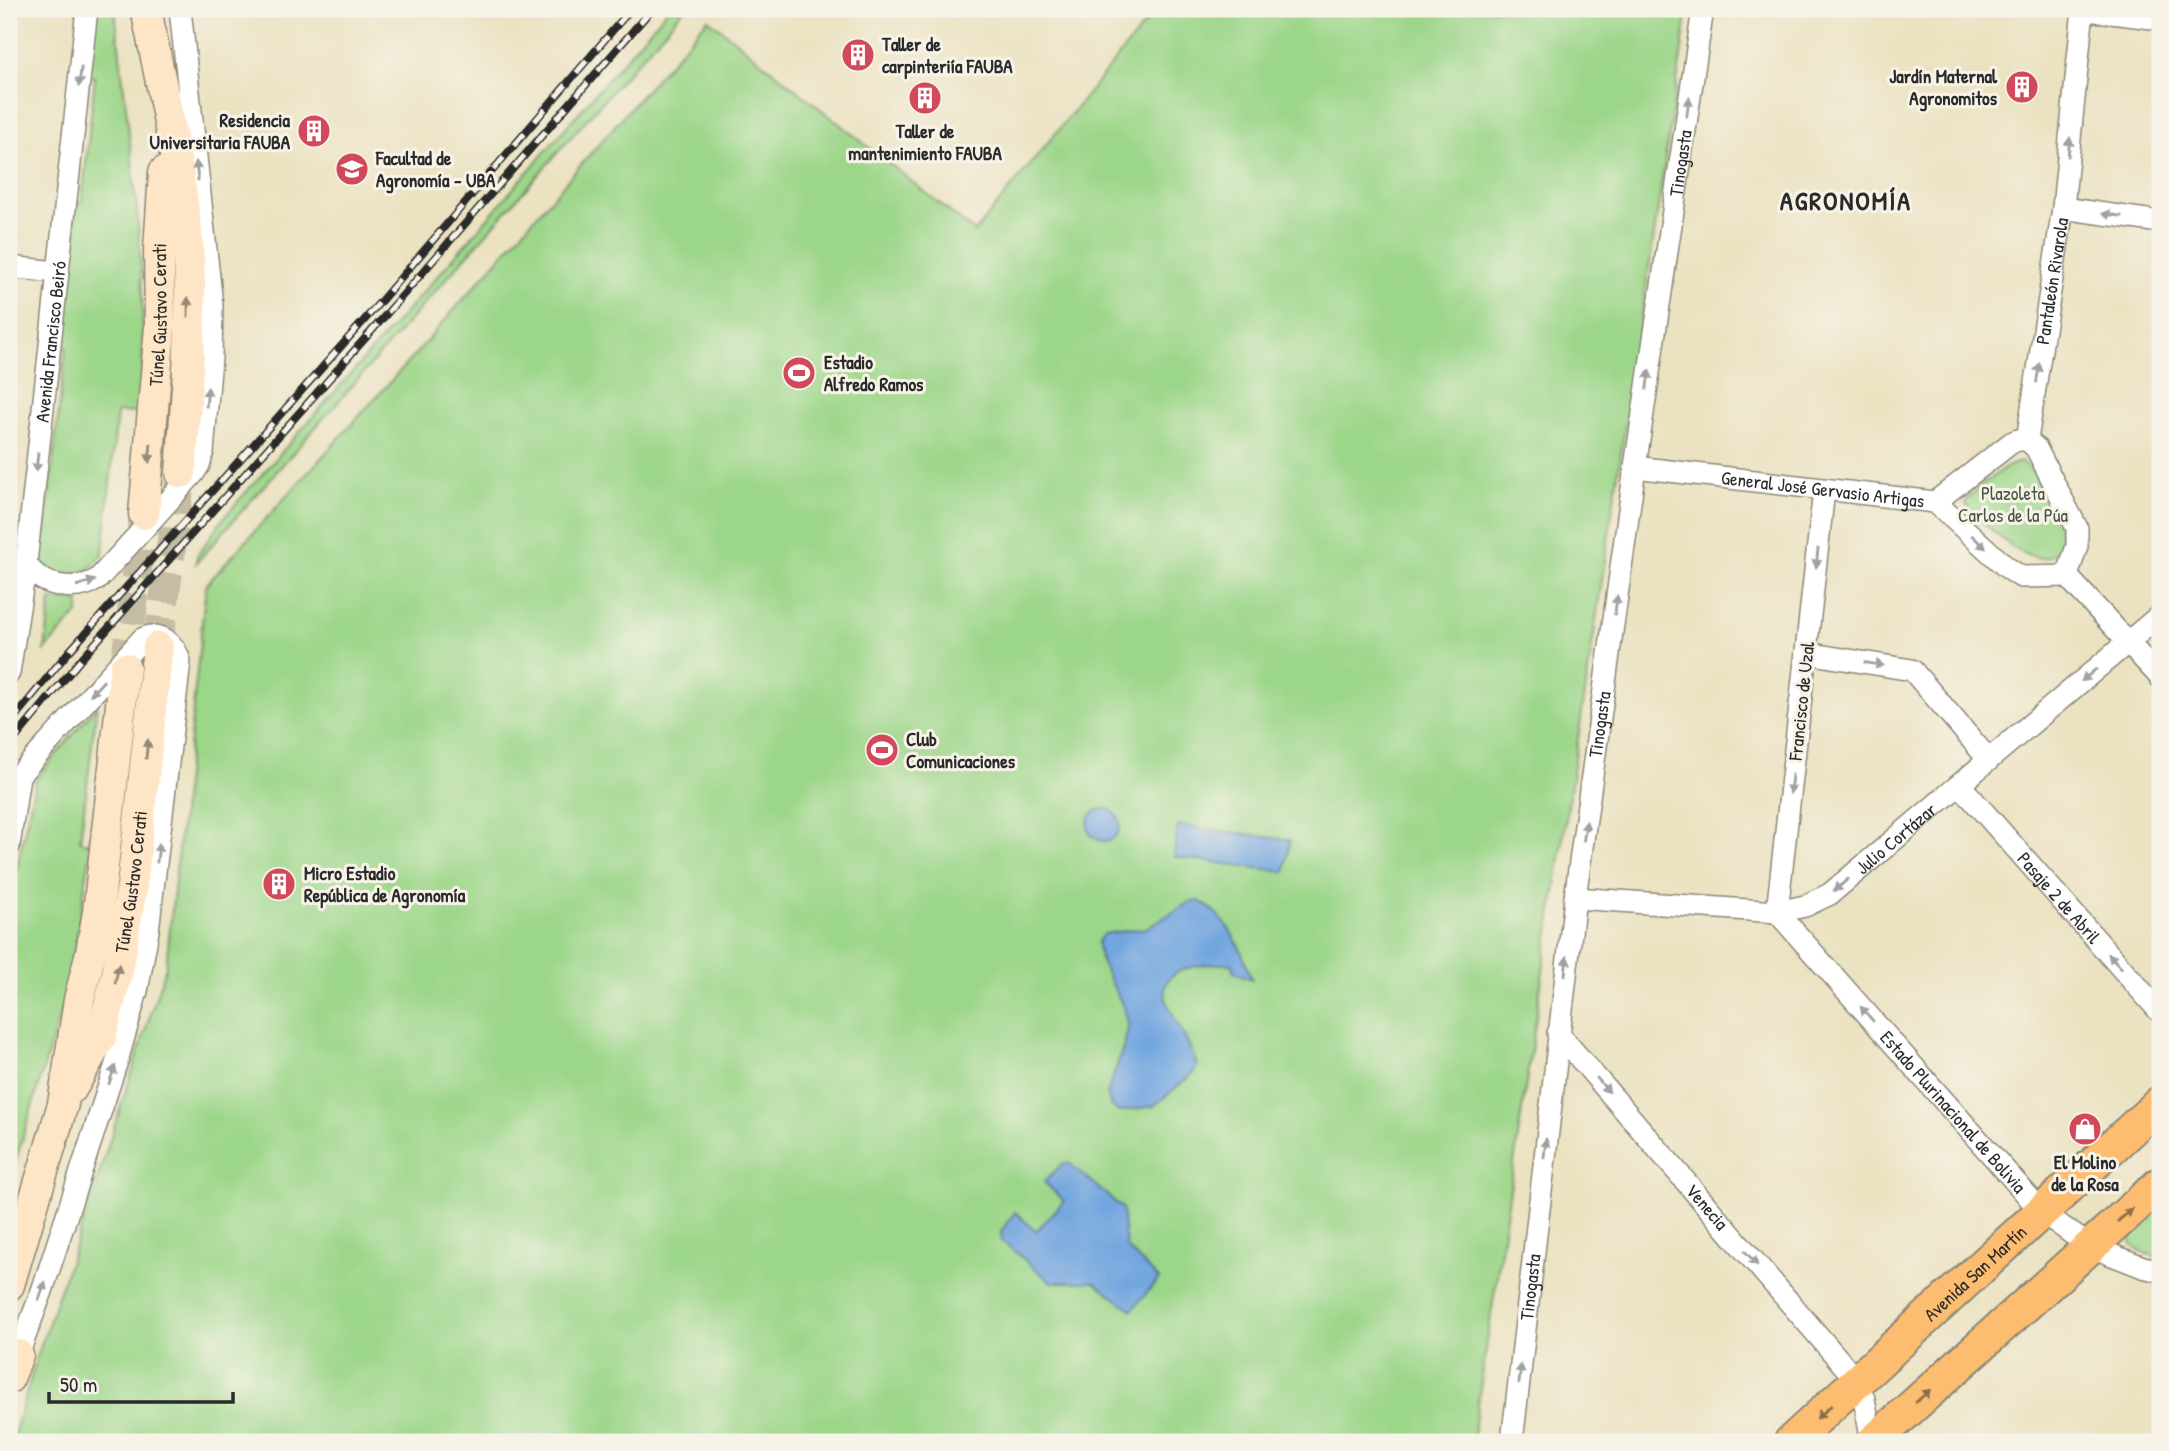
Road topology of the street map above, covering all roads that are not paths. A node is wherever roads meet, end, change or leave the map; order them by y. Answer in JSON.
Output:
{"nodes":[{"id":1,"x":88,"y":9,"type":"edge"},
{"id":2,"x":146,"y":9,"type":"edge"},
{"id":3,"x":180,"y":9,"type":"edge"},
{"id":4,"x":1703,"y":9,"type":"edge"},
{"id":5,"x":2081,"y":9,"type":"edge"},
{"id":6,"x":2160,"y":19,"type":"edge"},
{"id":7,"x":167,"y":116,"type":"junction"},
{"id":8,"x":2063,"y":208,"type":"junction"},
{"id":9,"x":2160,"y":222,"type":"edge"},
{"id":10,"x":9,"y":267,"type":"edge"},
{"id":11,"x":57,"y":272,"type":"junction"},
{"id":12,"x":2027,"y":440,"type":"junction"},
{"id":13,"x":1634,"y":467,"type":"junction"},
{"id":14,"x":181,"y":473,"type":"tunnel mouth"},
{"id":15,"x":1824,"y":490,"type":"junction"},
{"id":16,"x":1935,"y":502,"type":"junction"},
{"id":17,"x":144,"y":514,"type":"tunnel mouth"},
{"id":18,"x":26,"y":563,"type":"junction"},
{"id":19,"x":2067,"y":576,"type":"junction"},
{"id":20,"x":2160,"y":615,"type":"edge"},
{"id":21,"x":2129,"y":642,"type":"junction"},
{"id":22,"x":158,"y":646,"type":"tunnel mouth"},
{"id":23,"x":1806,"y":653,"type":"junction"},
{"id":24,"x":125,"y":668,"type":"tunnel mouth"},
{"id":25,"x":9,"y":673,"type":"edge"},
{"id":26,"x":2160,"y":677,"type":"edge"},
{"id":27,"x":1989,"y":760,"type":"junction"},
{"id":28,"x":1960,"y":785,"type":"junction"},
{"id":29,"x":9,"y":846,"type":"edge"},
{"id":30,"x":1574,"y":898,"type":"junction"},
{"id":31,"x":1777,"y":912,"type":"junction"},
{"id":32,"x":2160,"y":1012,"type":"edge"},
{"id":33,"x":1558,"y":1033,"type":"junction"},
{"id":34,"x":2160,"y":1103,"type":"edge"},
{"id":35,"x":63,"y":1104,"type":"junction"},
{"id":36,"x":2160,"y":1184,"type":"edge"},
{"id":37,"x":2042,"y":1212,"type":"junction"},
{"id":38,"x":2089,"y":1246,"type":"junction"},
{"id":39,"x":2160,"y":1271,"type":"edge"},
{"id":40,"x":9,"y":1285,"type":"edge"},
{"id":41,"x":13,"y":1367,"type":"edge"},
{"id":42,"x":1858,"y":1382,"type":"junction"},
{"id":43,"x":1512,"y":1442,"type":"edge"},
{"id":44,"x":1791,"y":1442,"type":"edge"},
{"id":45,"x":1872,"y":1442,"type":"edge"}],
"edges":[{"from":1,"to":11,"type":"street","name":"Avenida Francisco Beiró","one_way":true},
{"from":2,"to":7,"type":"main road","name":"Túnel Gustavo Cerati"},
{"from":18,"to":3,"type":"street","one_way":true},
{"from":13,"to":4,"type":"street","name":"Tinogasta","one_way":true},
{"from":5,"to":6,"type":"street"},
{"from":8,"to":5,"type":"street","name":"Pantaleón Rivarola","one_way":true},
{"from":14,"to":7,"type":"main road","name":"Túnel Gustavo Cerati","one_way":true},
{"from":7,"to":17,"type":"main road","name":"Túnel Gustavo Cerati","one_way":true},
{"from":9,"to":8,"type":"street","one_way":true},
{"from":12,"to":8,"type":"street","name":"Pantaleón Rivarola","one_way":true},
{"from":10,"to":11,"type":"street"},
{"from":11,"to":18,"type":"street","name":"Avenida Francisco Beiró","one_way":true},
{"from":12,"to":16,"type":"street"},
{"from":12,"to":19,"type":"street"},
{"from":13,"to":15,"type":"street","name":"General José Gervasio Artigas"},
{"from":30,"to":13,"type":"street","name":"Tinogasta","one_way":true},
{"from":15,"to":16,"type":"street","name":"General José Gervasio Artigas"},
{"from":15,"to":23,"type":"street","name":"Francisco de Uzal","one_way":true},
{"from":16,"to":19,"type":"street","name":"General José Gervasio Artigas","one_way":true},
{"from":18,"to":25,"type":"street","name":"Avenida Francisco Beiró"},
{"from":19,"to":21,"type":"street"},
{"from":20,"to":21,"type":"street","name":"Julio Cortázar"},
{"from":21,"to":26,"type":"street"},
{"from":21,"to":27,"type":"street","name":"Julio Cortázar","one_way":true},
{"from":35,"to":22,"type":"main road","name":"Túnel Gustavo Cerati","one_way":true},
{"from":23,"to":27,"type":"street","one_way":true},
{"from":23,"to":31,"type":"street","name":"Francisco de Uzal","one_way":true},
{"from":24,"to":35,"type":"main road","name":"Túnel Gustavo Cerati"},
{"from":27,"to":28,"type":"street","name":"Julio Cortázar"},
{"from":28,"to":31,"type":"street","name":"Julio Cortázar","one_way":true},
{"from":32,"to":28,"type":"street","name":"Pasaje 2 de Abril","one_way":true},
{"from":41,"to":29,"type":"street","one_way":true},
{"from":30,"to":31,"type":"street","name":"Julio Cortázar"},
{"from":33,"to":30,"type":"street","name":"Tinogasta","one_way":true},
{"from":37,"to":31,"type":"street","name":"Estado Plurinacional de Bolivia","one_way":true},
{"from":33,"to":42,"type":"street","name":"Venecia","one_way":true},
{"from":43,"to":33,"type":"street","name":"Tinogasta","one_way":true},
{"from":34,"to":37,"type":"main road","name":"Avenida San Martín"},
{"from":35,"to":40,"type":"main road","name":"Túnel Gustavo Cerati"},
{"from":38,"to":36,"type":"main road","one_way":true},
{"from":37,"to":38,"type":"street","name":"Estado Plurinacional de Bolivia"},
{"from":37,"to":42,"type":"main road","name":"Avenida San Martín"},
{"from":38,"to":39,"type":"street","name":"Estado Plurinacional de Bolivia"},
{"from":45,"to":38,"type":"main road","one_way":true},
{"from":42,"to":44,"type":"main road","name":"Avenida San Martín","one_way":true},
{"from":42,"to":45,"type":"street"}]}
